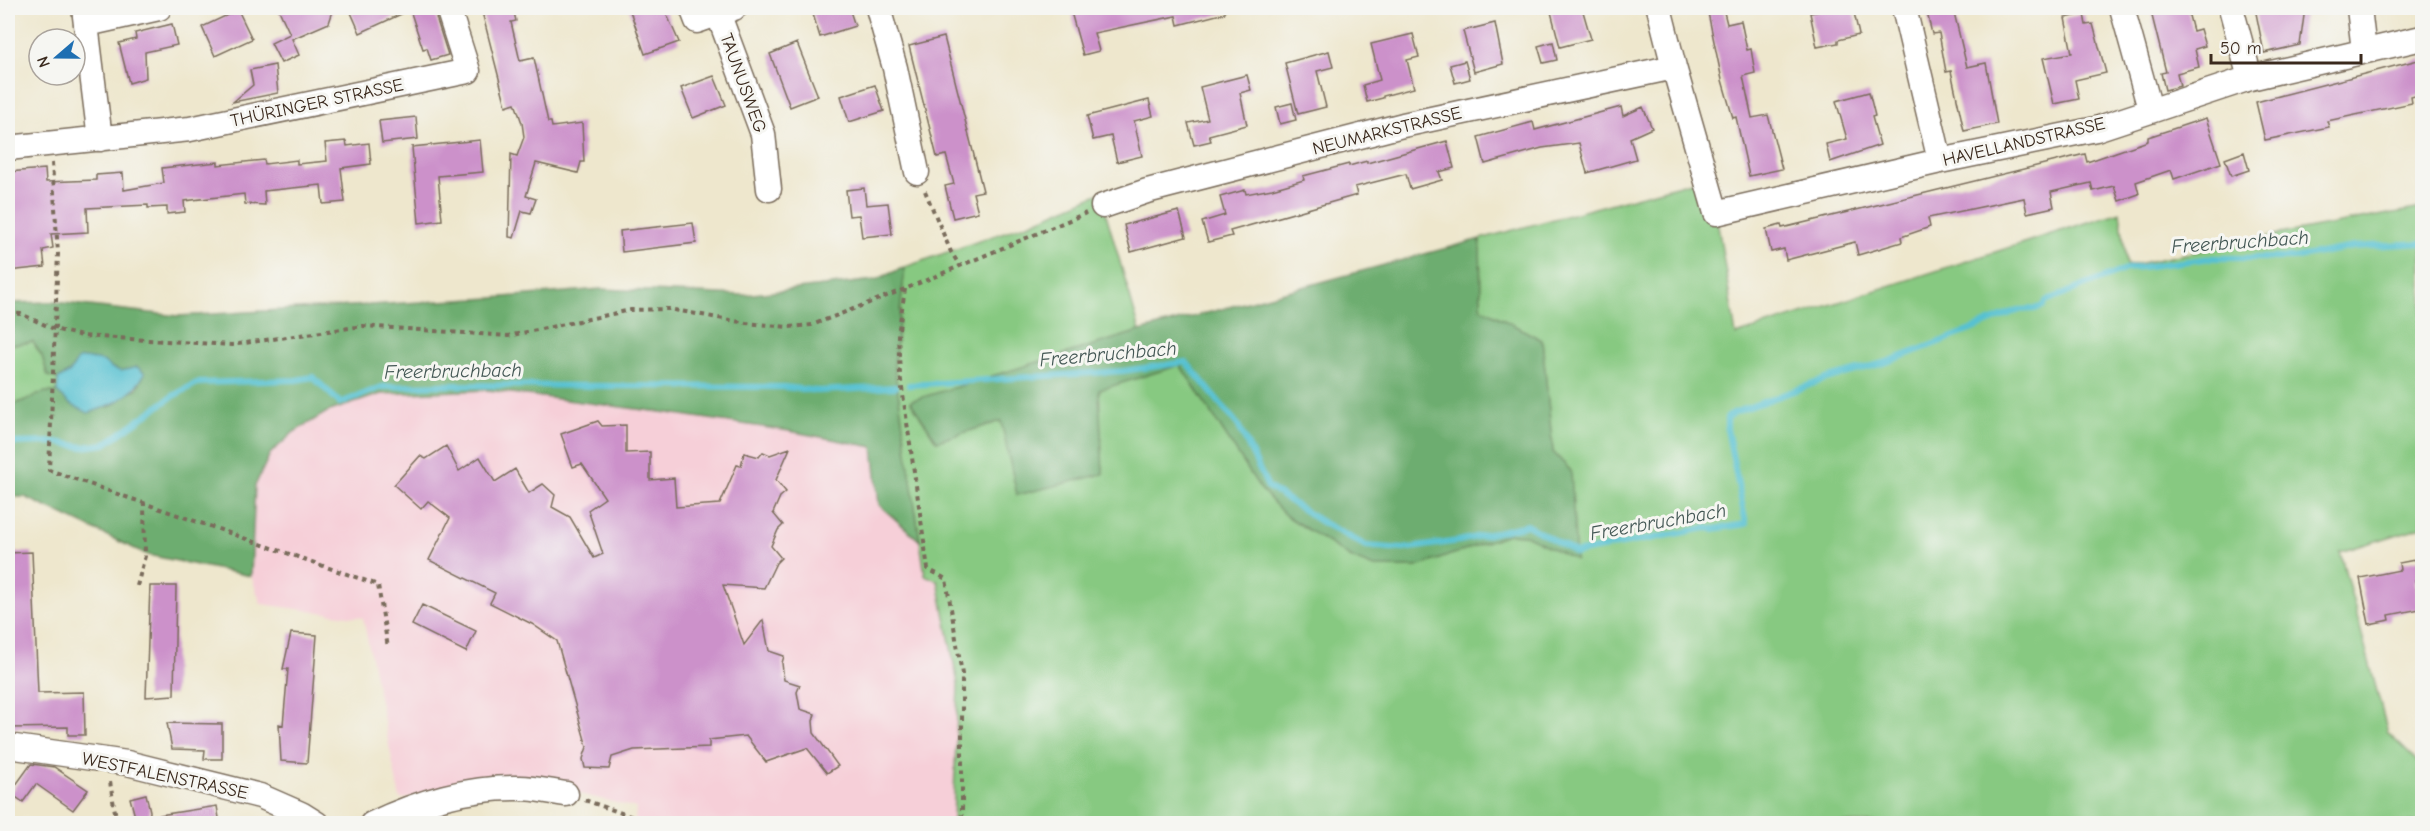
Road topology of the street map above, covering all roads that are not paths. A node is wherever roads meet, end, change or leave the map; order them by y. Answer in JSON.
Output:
{"nodes":[{"id":1,"x":159,"y":8,"type":"edge"},
{"id":2,"x":448,"y":8,"type":"edge"},
{"id":3,"x":692,"y":8,"type":"edge"},
{"id":4,"x":878,"y":8,"type":"edge"},
{"id":5,"x":1659,"y":8,"type":"edge"},
{"id":6,"x":1904,"y":8,"type":"edge"},
{"id":7,"x":2122,"y":8,"type":"edge"},
{"id":8,"x":2231,"y":8,"type":"edge"},
{"id":9,"x":2359,"y":8,"type":"edge"},
{"id":10,"x":726,"y":10,"type":"edge"},
{"id":11,"x":85,"y":16,"type":"edge"},
{"id":12,"x":2422,"y":38,"type":"edge"},
{"id":13,"x":2364,"y":51,"type":"junction"},
{"id":14,"x":1674,"y":67,"type":"junction"},
{"id":15,"x":2250,"y":78,"type":"junction"},
{"id":16,"x":2150,"y":109,"type":"junction"},
{"id":17,"x":100,"y":139,"type":"junction"},
{"id":18,"x":8,"y":148,"type":"edge"},
{"id":19,"x":1940,"y":161,"type":"junction"},
{"id":20,"x":917,"y":172,"type":"road end"},
{"id":21,"x":769,"y":189,"type":"dead end"},
{"id":22,"x":1103,"y":206,"type":"road end"},
{"id":23,"x":8,"y":746,"type":"edge"},
{"id":24,"x":566,"y":794,"type":"road end"},
{"id":25,"x":317,"y":824,"type":"edge"},
{"id":26,"x":372,"y":824,"type":"edge"}],
"edges":[{"from":1,"to":11,"type":"street"},
{"from":2,"to":17,"type":"street","name":"THÜRINGER STRASSE"},
{"from":3,"to":10,"type":"street","name":"TAUNUSWEG"},
{"from":4,"to":20,"type":"street"},
{"from":5,"to":14,"type":"street"},
{"from":6,"to":19,"type":"street"},
{"from":7,"to":16,"type":"street"},
{"from":8,"to":15,"type":"street"},
{"from":9,"to":13,"type":"street"},
{"from":10,"to":21,"type":"street","name":"TAUNUSWEG"},
{"from":11,"to":17,"type":"street"},
{"from":12,"to":13,"type":"street","name":"HAVELLANDSTRASSE"},
{"from":13,"to":15,"type":"street","name":"HAVELLANDSTRASSE"},
{"from":14,"to":19,"type":"street","name":"HAVELLANDSTRASSE"},
{"from":14,"to":22,"type":"street","name":"NEUMARKSTRASSE"},
{"from":15,"to":16,"type":"street","name":"HAVELLANDSTRASSE"},
{"from":16,"to":19,"type":"street","name":"HAVELLANDSTRASSE"},
{"from":17,"to":18,"type":"street"},
{"from":23,"to":25,"type":"street","name":"WESTFALENSTRASSE"},
{"from":24,"to":26,"type":"street"}]}
